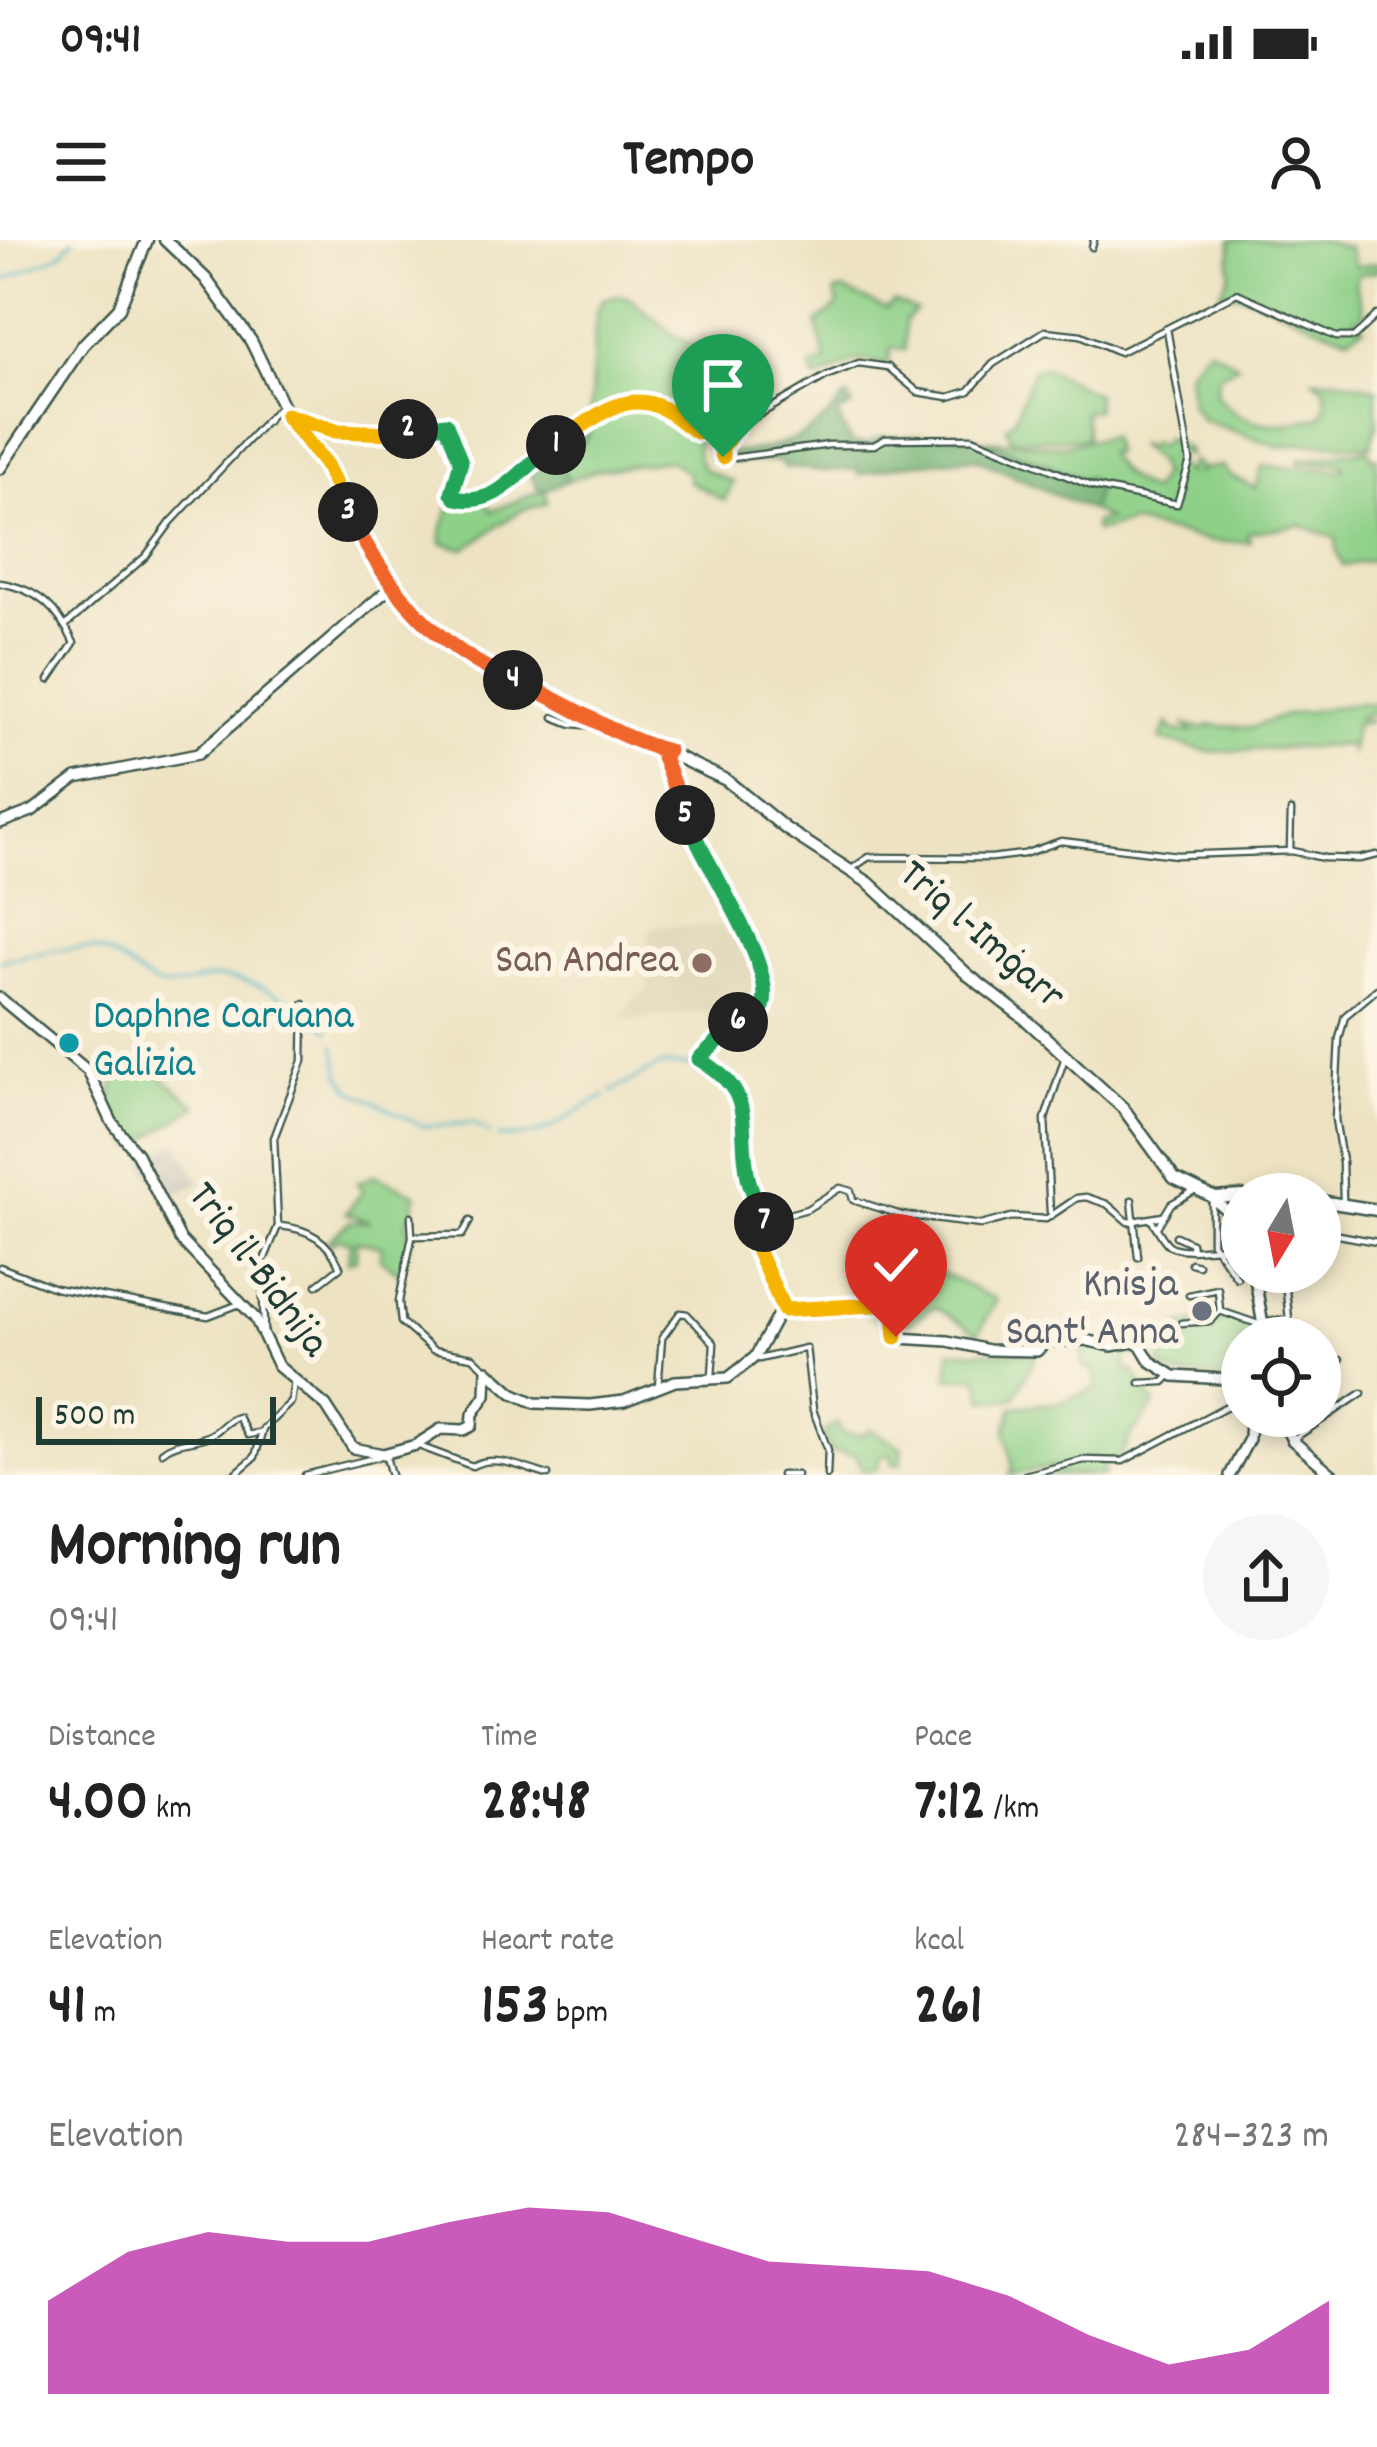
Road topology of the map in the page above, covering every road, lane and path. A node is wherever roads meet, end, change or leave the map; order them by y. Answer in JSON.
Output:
{"nodes":[{"id":1,"x":144,"y":240,"type":"edge"},
{"id":2,"x":167,"y":243,"type":"edge"},
{"id":3,"x":139,"y":259,"type":"junction"},
{"id":4,"x":1377,"y":315,"type":"edge"},
{"id":5,"x":1168,"y":328,"type":"junction"},
{"id":6,"x":280,"y":411,"type":"junction"},
{"id":7,"x":734,"y":426,"type":"junction"},
{"id":8,"x":0,"y":467,"type":"edge"},
{"id":9,"x":0,"y":583,"type":"edge"},
{"id":10,"x":392,"y":587,"type":"junction"},
{"id":11,"x":66,"y":625,"type":"junction"},
{"id":12,"x":49,"y":680,"type":"dead end"},
{"id":13,"x":554,"y":717,"type":"dead end"},
{"id":14,"x":598,"y":726,"type":"junction"},
{"id":15,"x":671,"y":759,"type":"junction"},
{"id":16,"x":1292,"y":811,"type":"dead end"},
{"id":17,"x":0,"y":823,"type":"edge"},
{"id":18,"x":1290,"y":851,"type":"junction"},
{"id":19,"x":1377,"y":855,"type":"edge"},
{"id":20,"x":850,"y":870,"type":"junction"},
{"id":21,"x":1377,"y":989,"type":"edge"},
{"id":22,"x":0,"y":998,"type":"edge"},
{"id":23,"x":304,"y":1004,"type":"dead end"},
{"id":24,"x":1064,"y":1060,"type":"junction"},
{"id":25,"x":1194,"y":1191,"type":"junction"},
{"id":26,"x":1214,"y":1198,"type":"junction"},
{"id":27,"x":1221,"y":1198,"type":"edge"},
{"id":28,"x":1132,"y":1200,"type":"dead end"},
{"id":29,"x":1343,"y":1203,"type":"joint"},
{"id":30,"x":1221,"y":1205,"type":"edge"},
{"id":31,"x":1377,"y":1210,"type":"edge"},
{"id":32,"x":1050,"y":1214,"type":"junction"},
{"id":33,"x":411,"y":1216,"type":"dead end"},
{"id":34,"x":1163,"y":1216,"type":"junction"},
{"id":35,"x":1150,"y":1219,"type":"junction"},
{"id":36,"x":1134,"y":1220,"type":"junction"},
{"id":37,"x":470,"y":1221,"type":"dead end"},
{"id":38,"x":764,"y":1221,"type":"junction"},
{"id":39,"x":278,"y":1226,"type":"junction"},
{"id":40,"x":1157,"y":1227,"type":"junction"},
{"id":41,"x":1341,"y":1235,"type":"edge"},
{"id":42,"x":1176,"y":1236,"type":"dead end"},
{"id":43,"x":412,"y":1237,"type":"junction"},
{"id":44,"x":1377,"y":1242,"type":"edge"},
{"id":45,"x":1214,"y":1245,"type":"junction"},
{"id":46,"x":1221,"y":1245,"type":"edge"},
{"id":47,"x":1192,"y":1250,"type":"junction"},
{"id":48,"x":1221,"y":1255,"type":"edge"},
{"id":49,"x":1138,"y":1257,"type":"dead end"},
{"id":50,"x":0,"y":1267,"type":"edge"},
{"id":51,"x":317,"y":1285,"type":"dead end"},
{"id":52,"x":1189,"y":1295,"type":"dead end"},
{"id":53,"x":248,"y":1310,"type":"junction"},
{"id":54,"x":784,"y":1310,"type":"junction"},
{"id":55,"x":1220,"y":1311,"type":"junction"},
{"id":56,"x":1234,"y":1317,"type":"edge"},
{"id":57,"x":1181,"y":1323,"type":"dead end"},
{"id":58,"x":263,"y":1331,"type":"junction"},
{"id":59,"x":753,"y":1359,"type":"junction"},
{"id":60,"x":487,"y":1370,"type":"junction"},
{"id":61,"x":1172,"y":1375,"type":"junction"},
{"id":62,"x":712,"y":1379,"type":"junction"},
{"id":63,"x":1221,"y":1379,"type":"edge"},
{"id":64,"x":294,"y":1381,"type":"junction"},
{"id":65,"x":1140,"y":1383,"type":"dead end"},
{"id":66,"x":658,"y":1387,"type":"junction"},
{"id":67,"x":1362,"y":1393,"type":"dead end"},
{"id":68,"x":1341,"y":1407,"type":"edge"},
{"id":69,"x":1221,"y":1409,"type":"edge"},
{"id":70,"x":262,"y":1432,"type":"junction"},
{"id":71,"x":1249,"y":1437,"type":"edge"},
{"id":72,"x":1290,"y":1437,"type":"edge"},
{"id":73,"x":1298,"y":1437,"type":"edge"},
{"id":74,"x":1292,"y":1441,"type":"junction"},
{"id":75,"x":416,"y":1445,"type":"junction"},
{"id":76,"x":162,"y":1452,"type":"dead end"},
{"id":77,"x":384,"y":1454,"type":"junction"},
{"id":78,"x":530,"y":1473,"type":"edge"},
{"id":79,"x":234,"y":1475,"type":"edge"},
{"id":80,"x":305,"y":1475,"type":"edge"},
{"id":81,"x":391,"y":1475,"type":"edge"},
{"id":82,"x":548,"y":1475,"type":"edge"},
{"id":83,"x":781,"y":1475,"type":"edge"},
{"id":84,"x":796,"y":1475,"type":"edge"},
{"id":85,"x":827,"y":1475,"type":"edge"},
{"id":86,"x":1025,"y":1475,"type":"edge"},
{"id":87,"x":1230,"y":1475,"type":"edge"},
{"id":88,"x":1333,"y":1475,"type":"edge"}],
"edges":[{"from":1,"to":3,"type":"main road"},
{"from":2,"to":3,"type":"main road"},
{"from":2,"to":6,"type":"main road","name":"Triq l-Imġarr"},
{"from":2,"to":6,"type":"main road","name":"Triq l-Imġarr"},
{"from":3,"to":8,"type":"main road"},
{"from":4,"to":5,"type":"street"},
{"from":5,"to":7,"type":"street"},
{"from":5,"to":7,"type":"street"},
{"from":6,"to":7,"type":"street"},
{"from":6,"to":10,"type":"main road","name":"Triq l-Imġarr"},
{"from":6,"to":11,"type":"street"},
{"from":6,"to":15,"type":"main road","name":"Triq l-Imġarr"},
{"from":9,"to":11,"type":"street"},
{"from":10,"to":14,"type":"main road","name":"Triq l-Imġarr"},
{"from":10,"to":17,"type":"street"},
{"from":11,"to":12,"type":"street"},
{"from":13,"to":14,"type":"street"},
{"from":14,"to":15,"type":"main road","name":"Triq l-Imġarr"},
{"from":15,"to":20,"type":"main road","name":"Triq l-Imġarr"},
{"from":15,"to":24,"type":"main road","name":"Triq l-Imġarr"},
{"from":15,"to":38,"type":"street"},
{"from":16,"to":18,"type":"street"},
{"from":18,"to":19,"type":"street"},
{"from":18,"to":20,"type":"street"},
{"from":20,"to":26,"type":"main road","name":"Triq l-Imġarr"},
{"from":21,"to":29,"type":"street"},
{"from":22,"to":53,"type":"street","name":"Triq il-Bidnija"},
{"from":23,"to":39,"type":"street"},
{"from":24,"to":25,"type":"main road","name":"Triq l-Imġarr"},
{"from":24,"to":32,"type":"street"},
{"from":25,"to":26,"type":"main road","name":"Triq l-Imġarr"},
{"from":25,"to":34,"type":"street"},
{"from":26,"to":27,"type":"main road"},
{"from":26,"to":30,"type":"street"},
{"from":26,"to":45,"type":"street"},
{"from":28,"to":36,"type":"street"},
{"from":29,"to":31,"type":"main road"},
{"from":32,"to":36,"type":"street"},
{"from":32,"to":38,"type":"street"},
{"from":33,"to":43,"type":"street"},
{"from":34,"to":35,"type":"street"},
{"from":34,"to":40,"type":"street"},
{"from":35,"to":36,"type":"street"},
{"from":35,"to":40,"type":"street"},
{"from":36,"to":49,"type":"street"},
{"from":37,"to":43,"type":"street"},
{"from":38,"to":54,"type":"street"},
{"from":39,"to":51,"type":"street"},
{"from":39,"to":58,"type":"street"},
{"from":40,"to":47,"type":"street"},
{"from":41,"to":44,"type":"street"},
{"from":42,"to":47,"type":"street"},
{"from":43,"to":60,"type":"street"},
{"from":45,"to":46,"type":"street"},
{"from":45,"to":47,"type":"street"},
{"from":45,"to":48,"type":"street"},
{"from":50,"to":53,"type":"street"},
{"from":52,"to":55,"type":"street"},
{"from":53,"to":58,"type":"street","name":"Triq il-Bidnija"},
{"from":54,"to":59,"type":"street"},
{"from":54,"to":61,"type":"street"},
{"from":55,"to":56,"type":"street"},
{"from":55,"to":57,"type":"street"},
{"from":58,"to":64,"type":"street","name":"Triq il-Bidnija"},
{"from":59,"to":62,"type":"street"},
{"from":59,"to":85,"type":"street"},
{"from":60,"to":66,"type":"street"},
{"from":60,"to":75,"type":"street"},
{"from":61,"to":63,"type":"street"},
{"from":61,"to":65,"type":"street"},
{"from":62,"to":66,"type":"street"},
{"from":62,"to":66,"type":"street"},
{"from":64,"to":70,"type":"street"},
{"from":64,"to":77,"type":"street","name":"Triq il-Bidnija"},
{"from":67,"to":68,"type":"street"},
{"from":69,"to":86,"type":"street"},
{"from":70,"to":76,"type":"street"},
{"from":70,"to":79,"type":"street"},
{"from":71,"to":87,"type":"street"},
{"from":72,"to":74,"type":"street"},
{"from":73,"to":74,"type":"street"},
{"from":74,"to":88,"type":"street"},
{"from":75,"to":77,"type":"street"},
{"from":75,"to":78,"type":"street"},
{"from":77,"to":80,"type":"street"},
{"from":77,"to":81,"type":"street"},
{"from":78,"to":82,"type":"street"},
{"from":83,"to":84,"type":"street"}]}
